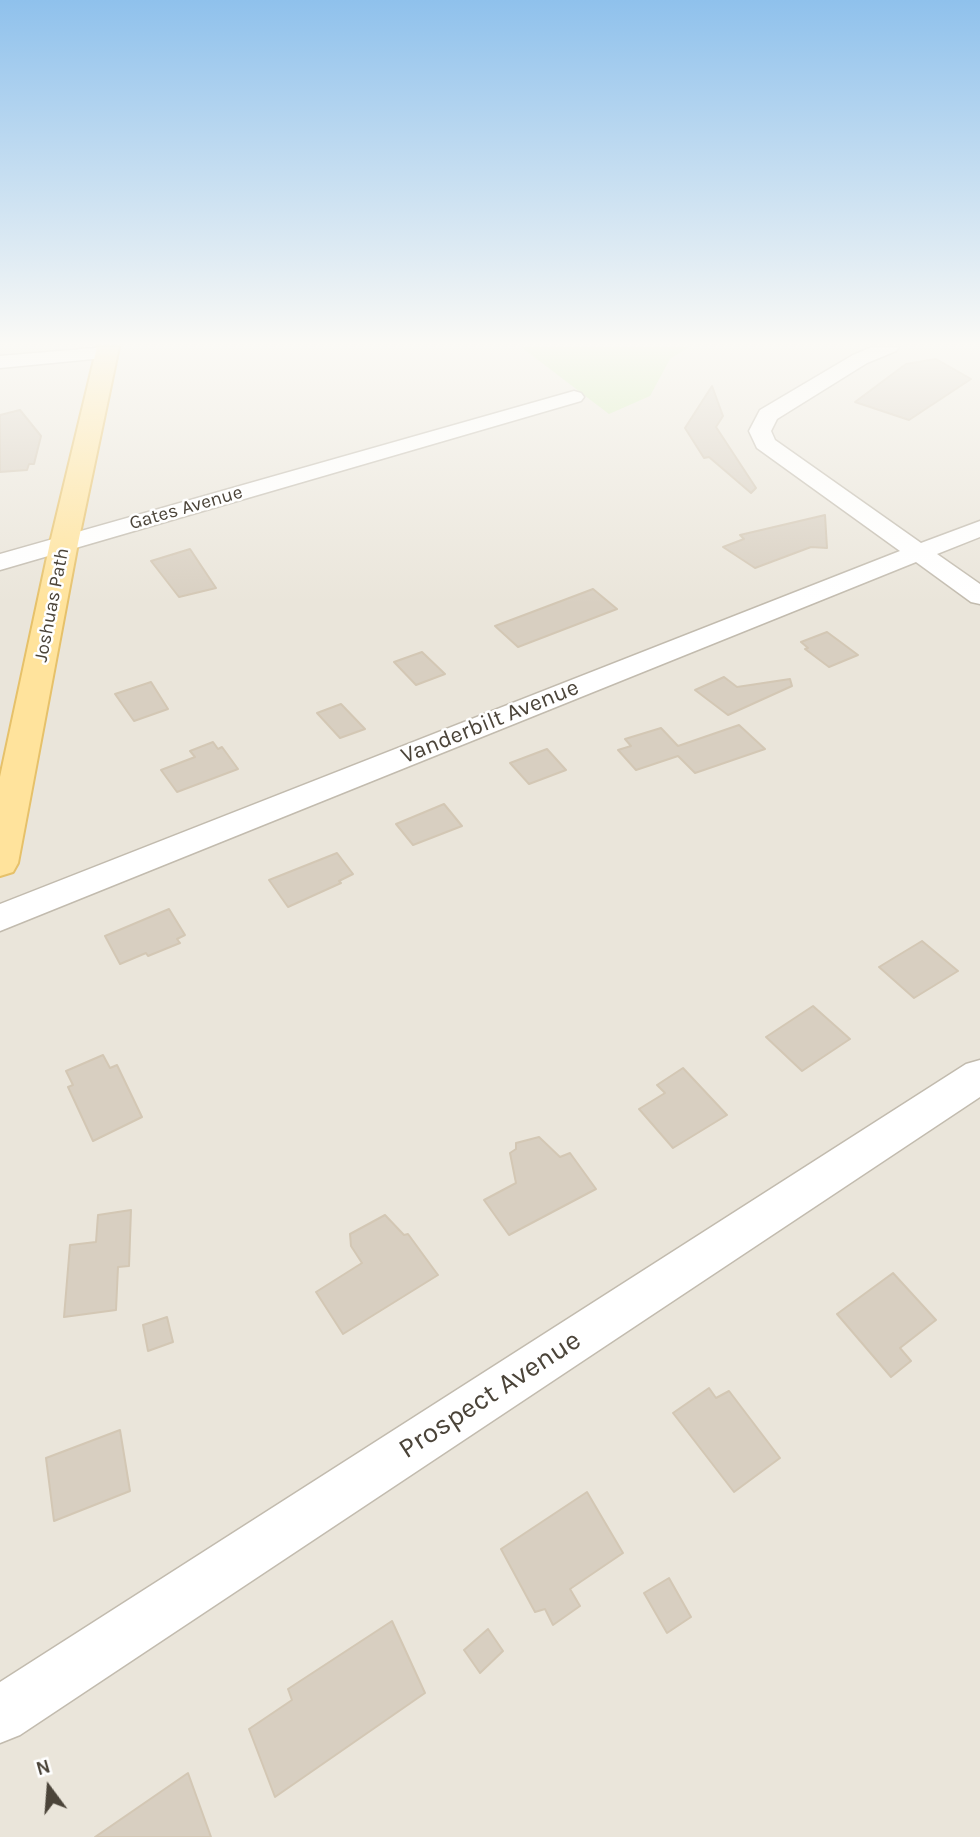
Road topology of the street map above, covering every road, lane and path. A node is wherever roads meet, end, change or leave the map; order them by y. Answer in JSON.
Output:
{"nodes":[{"id":1,"x":89,"y":433,"type":"edge"},
{"id":2,"x":449,"y":433,"type":"edge"},
{"id":3,"x":761,"y":433,"type":"edge"},
{"id":4,"x":980,"y":527,"type":"edge"},
{"id":5,"x":64,"y":543,"type":"junction"},
{"id":6,"x":916,"y":552,"type":"junction"},
{"id":7,"x":0,"y":562,"type":"edge"},
{"id":8,"x":980,"y":596,"type":"edge"},
{"id":9,"x":0,"y":863,"type":"edge"},
{"id":10,"x":0,"y":918,"type":"edge"},
{"id":11,"x":980,"y":1076,"type":"edge"},
{"id":12,"x":0,"y":1715,"type":"edge"}],
"edges":[{"from":1,"to":5,"type":"main road","name":"Joshuas Path"},
{"from":2,"to":5,"type":"street","name":"Gates Avenue"},
{"from":3,"to":6,"type":"street"},
{"from":4,"to":6,"type":"street","name":"Vanderbilt Avenue"},
{"from":5,"to":7,"type":"street","name":"Gates Avenue"},
{"from":5,"to":9,"type":"main road","name":"Joshuas Path"},
{"from":6,"to":8,"type":"street"},
{"from":6,"to":10,"type":"street","name":"Vanderbilt Avenue"},
{"from":11,"to":12,"type":"street","name":"Prospect Avenue"}]}
